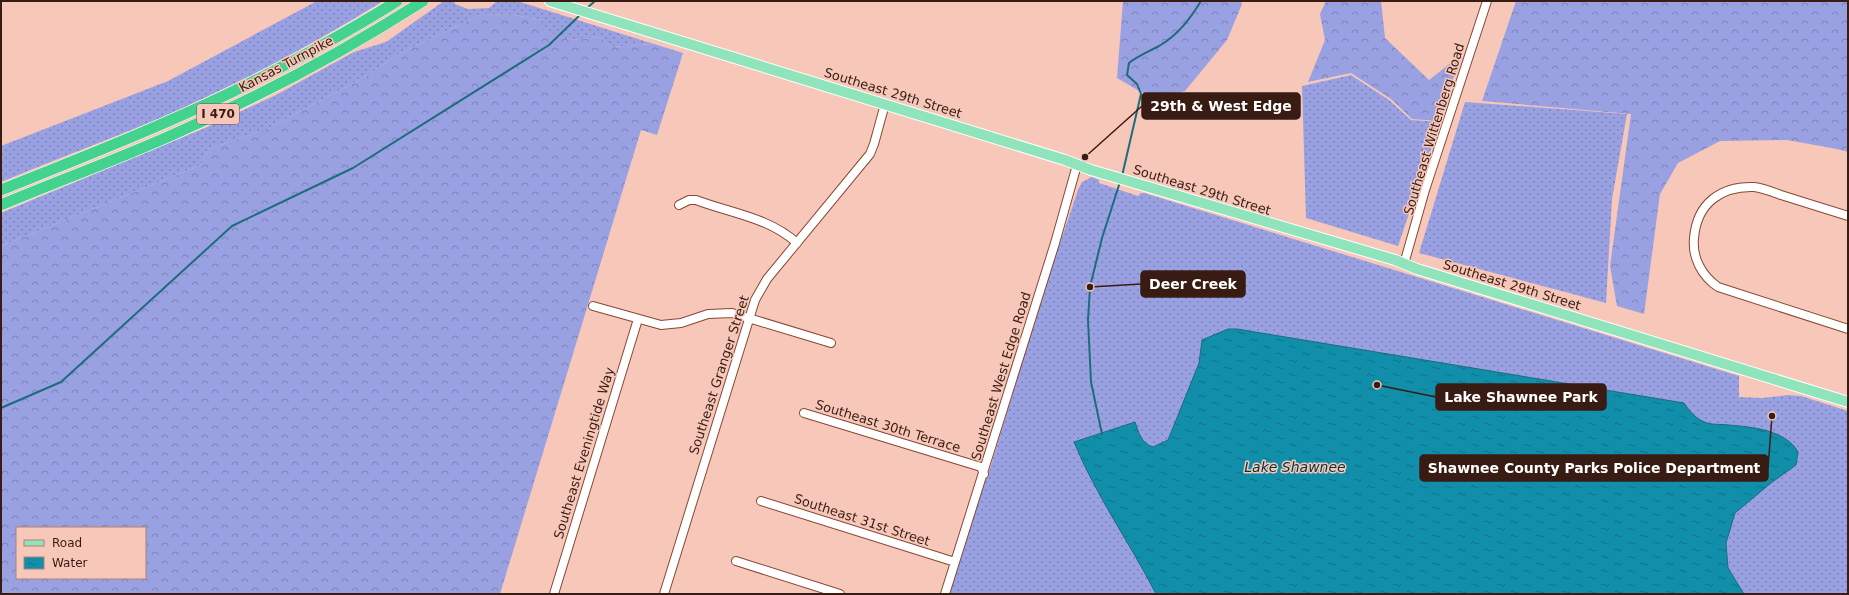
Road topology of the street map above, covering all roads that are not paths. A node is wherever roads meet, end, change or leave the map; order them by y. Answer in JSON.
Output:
{"nodes":[{"id":1,"x":397,"y":1,"type":"edge"},
{"id":2,"x":423,"y":1,"type":"edge"},
{"id":3,"x":550,"y":1,"type":"edge"},
{"id":4,"x":1487,"y":1,"type":"edge"},
{"id":5,"x":885,"y":104,"type":"junction"},
{"id":6,"x":1077,"y":165,"type":"junction"},
{"id":7,"x":1,"y":190,"type":"edge"},
{"id":8,"x":1,"y":204,"type":"edge"},
{"id":9,"x":679,"y":206,"type":"dead end"},
{"id":10,"x":1848,"y":216,"type":"edge"},
{"id":11,"x":797,"y":243,"type":"junction"},
{"id":12,"x":1404,"y":264,"type":"junction"},
{"id":13,"x":593,"y":306,"type":"dead end"},
{"id":14,"x":748,"y":317,"type":"junction"},
{"id":15,"x":638,"y":319,"type":"junction"},
{"id":16,"x":1848,"y":329,"type":"edge"},
{"id":17,"x":831,"y":343,"type":"dead end"},
{"id":18,"x":1848,"y":402,"type":"edge"},
{"id":19,"x":804,"y":413,"type":"dead end"},
{"id":20,"x":984,"y":474,"type":"junction"},
{"id":21,"x":761,"y":501,"type":"dead end"},
{"id":22,"x":736,"y":561,"type":"dead end"},
{"id":23,"x":955,"y":562,"type":"junction"},
{"id":24,"x":554,"y":594,"type":"edge"},
{"id":25,"x":664,"y":594,"type":"edge"},
{"id":26,"x":840,"y":594,"type":"edge"},
{"id":27,"x":945,"y":594,"type":"edge"}],
"edges":[{"from":1,"to":7,"type":"highway","name":"Kansas Turnpike","number":"I 470"},
{"from":2,"to":8,"type":"highway","name":"Kansas Turnpike","number":"I 470"},
{"from":3,"to":5,"type":"main road","name":"Southeast 29th Street"},
{"from":4,"to":12,"type":"street","name":"Southeast Wittenberg Road"},
{"from":5,"to":6,"type":"main road","name":"Southeast 29th Street"},
{"from":5,"to":11,"type":"street","name":"Southeast Granger Street"},
{"from":6,"to":12,"type":"main road","name":"Southeast 29th Street"},
{"from":6,"to":20,"type":"street","name":"Southeast West Edge Road"},
{"from":9,"to":11,"type":"street"},
{"from":10,"to":16,"type":"street"},
{"from":11,"to":14,"type":"street","name":"Southeast Granger Street"},
{"from":12,"to":18,"type":"main road","name":"Southeast 29th Street"},
{"from":13,"to":15,"type":"street"},
{"from":14,"to":15,"type":"street"},
{"from":14,"to":17,"type":"street"},
{"from":14,"to":25,"type":"street","name":"Southeast Granger Street"},
{"from":15,"to":24,"type":"street","name":"Southeast Eveningtide Way"},
{"from":19,"to":20,"type":"street","name":"Southeast 30th Terrace"},
{"from":20,"to":23,"type":"street","name":"Southeast West Edge Road"},
{"from":21,"to":23,"type":"street","name":"Southeast 31st Street"},
{"from":22,"to":26,"type":"street"},
{"from":23,"to":27,"type":"street","name":"Southeast West Edge Road"}]}
